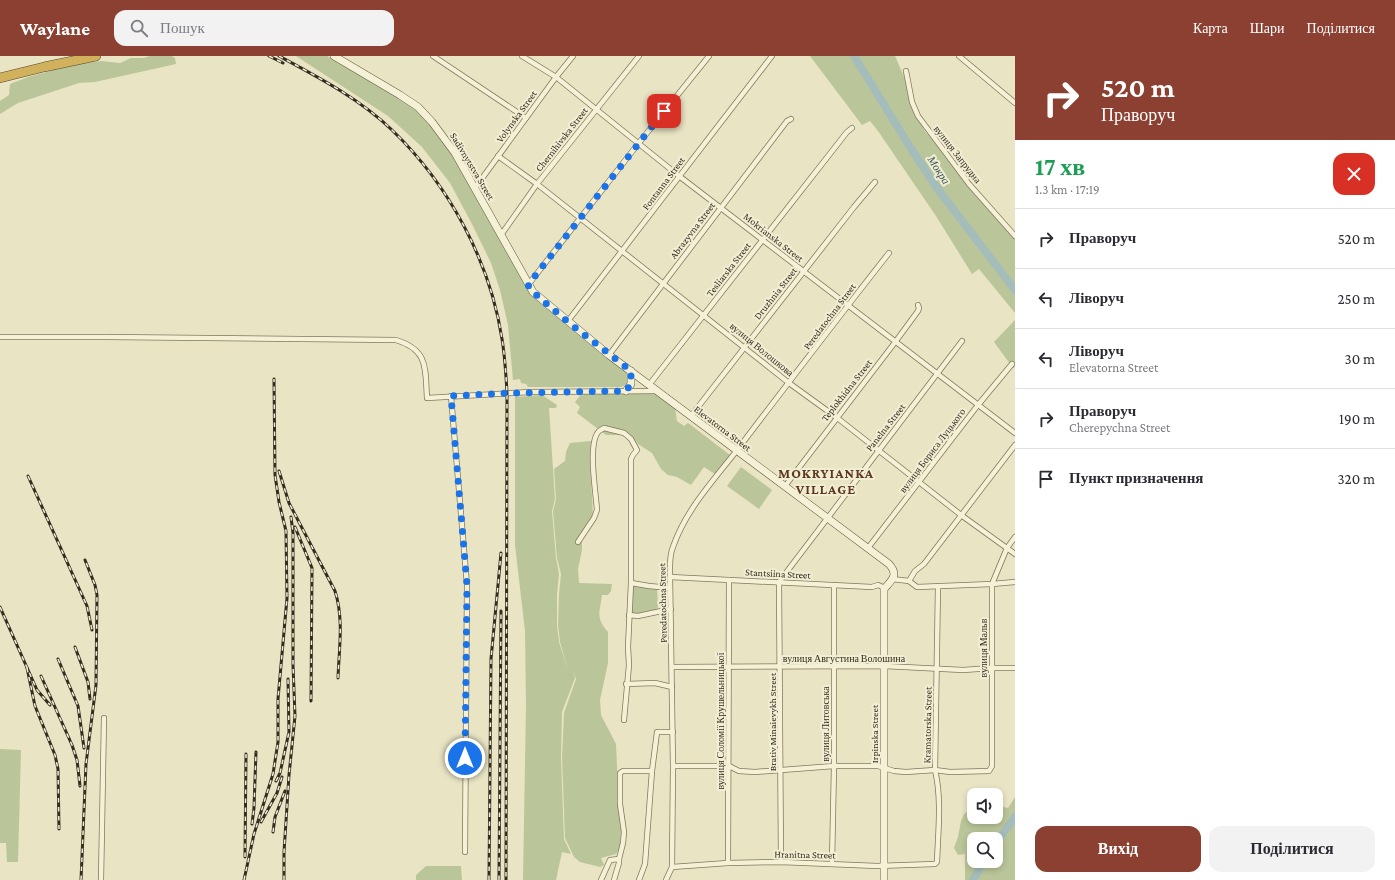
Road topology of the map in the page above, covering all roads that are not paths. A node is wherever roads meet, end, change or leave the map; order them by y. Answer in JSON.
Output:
{"nodes":[{"id":1,"x":96,"y":56,"type":"edge"},
{"id":2,"x":432,"y":56,"type":"edge"},
{"id":3,"x":522,"y":56,"type":"edge"},
{"id":4,"x":573,"y":56,"type":"edge"},
{"id":5,"x":639,"y":56,"type":"edge"},
{"id":6,"x":709,"y":56,"type":"edge"},
{"id":7,"x":772,"y":56,"type":"edge"},
{"id":8,"x":959,"y":56,"type":"edge"},
{"id":9,"x":338,"y":57,"type":"edge"},
{"id":10,"x":906,"y":72,"type":"dead end"},
{"id":11,"x":556,"y":77,"type":"junction"},
{"id":12,"x":0,"y":78,"type":"edge"},
{"id":13,"x":1015,"y":103,"type":"edge"},
{"id":14,"x":596,"y":110,"type":"junction"},
{"id":15,"x":526,"y":118,"type":"junction"},
{"id":16,"x":792,"y":118,"type":"dead end"},
{"id":17,"x":852,"y":128,"type":"dead end"},
{"id":18,"x":638,"y":144,"type":"junction"},
{"id":19,"x":498,"y":156,"type":"junction"},
{"id":20,"x":679,"y":176,"type":"junction"},
{"id":21,"x":875,"y":182,"type":"dead end"},
{"id":22,"x":537,"y":184,"type":"junction"},
{"id":23,"x":475,"y":188,"type":"junction"},
{"id":24,"x":721,"y":208,"type":"junction"},
{"id":25,"x":580,"y":219,"type":"junction"},
{"id":26,"x":501,"y":235,"type":"junction"},
{"id":27,"x":1015,"y":236,"type":"edge"},
{"id":28,"x":763,"y":239,"type":"junction"},
{"id":29,"x":622,"y":251,"type":"junction"},
{"id":30,"x":889,"y":253,"type":"dead end"},
{"id":31,"x":803,"y":271,"type":"junction"},
{"id":32,"x":663,"y":283,"type":"junction"},
{"id":33,"x":528,"y":285,"type":"junction"},
{"id":34,"x":849,"y":305,"type":"junction"},
{"id":35,"x":918,"y":305,"type":"dead end"},
{"id":36,"x":704,"y":315,"type":"junction"},
{"id":37,"x":568,"y":322,"type":"junction"},
{"id":38,"x":0,"y":338,"type":"edge"},
{"id":39,"x":896,"y":341,"type":"junction"},
{"id":40,"x":962,"y":341,"type":"dead end"},
{"id":41,"x":745,"y":347,"type":"junction"},
{"id":42,"x":609,"y":354,"type":"junction"},
{"id":43,"x":1012,"y":364,"type":"dead end"},
{"id":44,"x":631,"y":371,"type":"junction"},
{"id":45,"x":937,"y":373,"type":"junction"},
{"id":46,"x":789,"y":383,"type":"junction"},
{"id":47,"x":650,"y":385,"type":"junction"},
{"id":48,"x":626,"y":391,"type":"junction"},
{"id":49,"x":658,"y":391,"type":"junction"},
{"id":50,"x":451,"y":396,"type":"junction"},
{"id":51,"x":978,"y":405,"type":"junction"},
{"id":52,"x":691,"y":416,"type":"junction"},
{"id":53,"x":836,"y":418,"type":"junction"},
{"id":54,"x":1015,"y":433,"type":"edge"},
{"id":55,"x":1015,"y":445,"type":"edge"},
{"id":56,"x":878,"y":450,"type":"junction"},
{"id":57,"x":737,"y":451,"type":"junction"},
{"id":58,"x":920,"y":482,"type":"junction"},
{"id":59,"x":785,"y":486,"type":"junction"},
{"id":60,"x":961,"y":515,"type":"junction"},
{"id":61,"x":827,"y":518,"type":"junction"},
{"id":62,"x":1015,"y":537,"type":"edge"},
{"id":63,"x":578,"y":542,"type":"dead end"},
{"id":64,"x":868,"y":548,"type":"junction"},
{"id":65,"x":1007,"y":548,"type":"junction"},
{"id":66,"x":1015,"y":554,"type":"edge"},
{"id":67,"x":670,"y":577,"type":"junction"},
{"id":68,"x":892,"y":579,"type":"junction"},
{"id":69,"x":729,"y":580,"type":"junction"},
{"id":70,"x":908,"y":581,"type":"junction"},
{"id":71,"x":779,"y":582,"type":"junction"},
{"id":72,"x":1015,"y":582,"type":"edge"},
{"id":73,"x":630,"y":583,"type":"junction"},
{"id":74,"x":992,"y":584,"type":"junction"},
{"id":75,"x":834,"y":585,"type":"junction"},
{"id":76,"x":938,"y":587,"type":"junction"},
{"id":77,"x":670,"y":588,"type":"junction"},
{"id":78,"x":885,"y":588,"type":"junction"},
{"id":79,"x":671,"y":609,"type":"junction"},
{"id":80,"x":629,"y":615,"type":"junction"},
{"id":81,"x":884,"y":666,"type":"junction"},
{"id":82,"x":729,"y":667,"type":"junction"},
{"id":83,"x":781,"y":667,"type":"junction"},
{"id":84,"x":834,"y":667,"type":"junction"},
{"id":85,"x":672,"y":668,"type":"junction"},
{"id":86,"x":936,"y":668,"type":"junction"},
{"id":87,"x":992,"y":668,"type":"junction"},
{"id":88,"x":1015,"y":668,"type":"edge"},
{"id":89,"x":626,"y":684,"type":"junction"},
{"id":90,"x":672,"y":687,"type":"junction"},
{"id":91,"x":104,"y":718,"type":"dead end"},
{"id":92,"x":624,"y":720,"type":"dead end"},
{"id":93,"x":673,"y":732,"type":"junction"},
{"id":94,"x":674,"y":766,"type":"junction"},
{"id":95,"x":729,"y":766,"type":"junction"},
{"id":96,"x":834,"y":766,"type":"junction"},
{"id":97,"x":884,"y":767,"type":"junction"},
{"id":98,"x":781,"y":770,"type":"junction"},
{"id":99,"x":935,"y":770,"type":"junction"},
{"id":100,"x":652,"y":771,"type":"junction"},
{"id":101,"x":465,"y":852,"type":"dead end"},
{"id":102,"x":618,"y":858,"type":"junction"},
{"id":103,"x":781,"y":862,"type":"junction"},
{"id":104,"x":937,"y":862,"type":"joint"},
{"id":105,"x":728,"y":863,"type":"junction"},
{"id":106,"x":832,"y":863,"type":"junction"},
{"id":107,"x":884,"y":865,"type":"junction"},
{"id":108,"x":672,"y":867,"type":"junction"},
{"id":109,"x":101,"y":880,"type":"edge"},
{"id":110,"x":601,"y":880,"type":"edge"},
{"id":111,"x":614,"y":880,"type":"edge"},
{"id":112,"x":639,"y":880,"type":"edge"},
{"id":113,"x":666,"y":880,"type":"edge"},
{"id":114,"x":884,"y":880,"type":"edge"}],
"edges":[{"from":1,"to":12,"type":"highway"},
{"from":2,"to":15,"type":"street"},
{"from":3,"to":11,"type":"street","name":"Mokrianska Street"},
{"from":4,"to":11,"type":"street","name":"Volynska Street"},
{"from":5,"to":14,"type":"street","name":"Chernihivska Street"},
{"from":6,"to":18,"type":"street"},
{"from":7,"to":20,"type":"street","name":"Fontanna Street"},
{"from":8,"to":13,"type":"street"},
{"from":9,"to":23,"type":"street","name":"Sadivnytstva Street"},
{"from":10,"to":27,"type":"street","name":"вулиця Запрудна"},
{"from":11,"to":14,"type":"street","name":"Mokrianska Street"},
{"from":11,"to":15,"type":"street","name":"Volynska Street"},
{"from":14,"to":18,"type":"street","name":"Mokrianska Street"},
{"from":14,"to":22,"type":"street","name":"Chernihivska Street"},
{"from":15,"to":19,"type":"street","name":"Volynska Street"},
{"from":16,"to":24,"type":"street","name":"Abrazyvna Street"},
{"from":17,"to":28,"type":"street","name":"Tesliarska Street"},
{"from":18,"to":20,"type":"street","name":"Mokrianska Street"},
{"from":18,"to":25,"type":"street"},
{"from":19,"to":22,"type":"street","name":"вулиця Волошкова"},
{"from":19,"to":23,"type":"street","name":"Volynska Street"},
{"from":20,"to":24,"type":"street","name":"Mokrianska Street"},
{"from":20,"to":29,"type":"street","name":"Fontanna Street"},
{"from":21,"to":31,"type":"street","name":"Druzhnia Street"},
{"from":22,"to":25,"type":"street","name":"вулиця Волошкова"},
{"from":22,"to":26,"type":"street","name":"Chernihivska Street"},
{"from":23,"to":26,"type":"street","name":"Sadivnytstva Street"},
{"from":24,"to":28,"type":"street","name":"Mokrianska Street"},
{"from":24,"to":32,"type":"street","name":"Abrazyvna Street"},
{"from":25,"to":29,"type":"street","name":"вулиця Волошкова"},
{"from":25,"to":33,"type":"street"},
{"from":26,"to":33,"type":"street","name":"Sadivnytstva Street"},
{"from":28,"to":31,"type":"street","name":"Mokrianska Street"},
{"from":28,"to":36,"type":"street","name":"Tesliarska Street"},
{"from":29,"to":32,"type":"street","name":"вулиця Волошкова"},
{"from":29,"to":37,"type":"street","name":"Fontanna Street"},
{"from":30,"to":34,"type":"street","name":"Peredatochna Street"},
{"from":31,"to":34,"type":"street","name":"Mokrianska Street"},
{"from":31,"to":41,"type":"street","name":"Druzhnia Street"},
{"from":32,"to":36,"type":"street","name":"вулиця Волошкова"},
{"from":32,"to":42,"type":"street","name":"Abrazyvna Street"},
{"from":33,"to":37,"type":"street","name":"Elevatorna Street"},
{"from":34,"to":39,"type":"street","name":"Mokrianska Street"},
{"from":34,"to":46,"type":"street","name":"Peredatochna Street"},
{"from":35,"to":39,"type":"street","name":"Teplokhidna Street"},
{"from":36,"to":41,"type":"street","name":"вулиця Волошкова"},
{"from":36,"to":47,"type":"street","name":"Tesliarska Street"},
{"from":37,"to":42,"type":"street","name":"Elevatorna Street"},
{"from":38,"to":50,"type":"street"},
{"from":39,"to":45,"type":"street","name":"Mokrianska Street"},
{"from":39,"to":53,"type":"street","name":"Teplokhidna Street"},
{"from":40,"to":45,"type":"street","name":"Panelna Street"},
{"from":41,"to":46,"type":"street","name":"вулиця Волошкова"},
{"from":41,"to":52,"type":"street","name":"Druzhnia Street"},
{"from":42,"to":44,"type":"street","name":"Elevatorna Street"},
{"from":43,"to":51,"type":"street","name":"вулиця Бориса Луцького"},
{"from":44,"to":47,"type":"street","name":"Elevatorna Street"},
{"from":44,"to":48,"type":"street"},
{"from":45,"to":51,"type":"street","name":"Mokrianska Street"},
{"from":45,"to":56,"type":"street","name":"Panelna Street"},
{"from":46,"to":53,"type":"street","name":"вулиця Волошкова"},
{"from":46,"to":57,"type":"street","name":"Peredatochna Street"},
{"from":47,"to":49,"type":"street","name":"Elevatorna Street"},
{"from":48,"to":49,"type":"street"},
{"from":48,"to":50,"type":"street"},
{"from":49,"to":52,"type":"street","name":"Elevatorna Street"},
{"from":50,"to":101,"type":"street"},
{"from":51,"to":54,"type":"street","name":"Mokrianska Street"},
{"from":51,"to":58,"type":"street","name":"вулиця Бориса Луцького"},
{"from":52,"to":57,"type":"street","name":"Elevatorna Street"},
{"from":53,"to":56,"type":"street","name":"вулиця Волошкова"},
{"from":53,"to":59,"type":"street","name":"Teplokhidna Street"},
{"from":55,"to":60,"type":"street"},
{"from":56,"to":58,"type":"street","name":"вулиця Волошкова"},
{"from":56,"to":61,"type":"street","name":"Panelna Street"},
{"from":57,"to":59,"type":"street","name":"Elevatorna Street"},
{"from":57,"to":67,"type":"street","name":"Peredatochna Street"},
{"from":58,"to":60,"type":"street","name":"вулиця Волошкова"},
{"from":58,"to":64,"type":"street","name":"вулиця Бориса Луцького"},
{"from":59,"to":61,"type":"street","name":"Elevatorna Street"},
{"from":60,"to":65,"type":"street","name":"вулиця Волошкова"},
{"from":60,"to":70,"type":"street"},
{"from":61,"to":64,"type":"street","name":"Elevatorna Street"},
{"from":61,"to":71,"type":"street","name":"Panelna Street"},
{"from":62,"to":65,"type":"street","name":"вулиця Мальв"},
{"from":63,"to":73,"type":"street"},
{"from":64,"to":68,"type":"street","name":"Elevatorna Street"},
{"from":65,"to":66,"type":"street","name":"вулиця Волошкова"},
{"from":65,"to":74,"type":"street","name":"вулиця Мальв"},
{"from":67,"to":69,"type":"street","name":"Stantsiina Street"},
{"from":67,"to":77,"type":"street","name":"Peredatochna Street"},
{"from":68,"to":70,"type":"street"},
{"from":68,"to":78,"type":"street"},
{"from":69,"to":71,"type":"street","name":"Stantsiina Street"},
{"from":69,"to":82,"type":"street","name":"вулиця Соломії Крушельницької"},
{"from":70,"to":76,"type":"street"},
{"from":71,"to":75,"type":"street","name":"Stantsiina Street"},
{"from":71,"to":83,"type":"street","name":"Brativ Minaievykh Street"},
{"from":72,"to":74,"type":"street"},
{"from":73,"to":77,"type":"street"},
{"from":73,"to":80,"type":"street"},
{"from":74,"to":76,"type":"street"},
{"from":74,"to":87,"type":"street","name":"вулиця Мальв"},
{"from":75,"to":78,"type":"street","name":"Stantsiina Street"},
{"from":75,"to":84,"type":"street","name":"вулиця Литовська"},
{"from":76,"to":86,"type":"street","name":"Kramatorska Street"},
{"from":77,"to":79,"type":"street","name":"Peredatochna Street"},
{"from":78,"to":81,"type":"street","name":"Irpinska Street"},
{"from":79,"to":80,"type":"street"},
{"from":79,"to":85,"type":"street","name":"Peredatochna Street"},
{"from":80,"to":89,"type":"street"},
{"from":81,"to":84,"type":"street","name":"вулиця Августина Волошина"},
{"from":81,"to":86,"type":"street","name":"вулиця Августина Волошина"},
{"from":81,"to":97,"type":"street","name":"Irpinska Street"},
{"from":82,"to":83,"type":"street","name":"вулиця Августина Волошина"},
{"from":82,"to":85,"type":"street","name":"вулиця Августина Волошина"},
{"from":82,"to":95,"type":"street","name":"вулиця Соломії Крушельницької"},
{"from":83,"to":84,"type":"street","name":"вулиця Августина Волошина"},
{"from":83,"to":98,"type":"street","name":"Brativ Minaievykh Street"},
{"from":84,"to":96,"type":"street","name":"вулиця Литовська"},
{"from":85,"to":90,"type":"street","name":"Peredatochna Street"},
{"from":86,"to":87,"type":"street","name":"вулиця Августина Волошина"},
{"from":86,"to":99,"type":"street","name":"Kramatorska Street"},
{"from":87,"to":88,"type":"street","name":"вулиця Августина Волошина"},
{"from":87,"to":99,"type":"street","name":"вулиця Мальв"},
{"from":89,"to":90,"type":"street"},
{"from":89,"to":92,"type":"street"},
{"from":90,"to":93,"type":"street","name":"Peredatochna Street"},
{"from":91,"to":109,"type":"street"},
{"from":93,"to":94,"type":"street","name":"Peredatochna Street"},
{"from":93,"to":100,"type":"street"},
{"from":94,"to":95,"type":"street"},
{"from":94,"to":108,"type":"street","name":"Peredatochna Street"},
{"from":95,"to":98,"type":"street"},
{"from":95,"to":105,"type":"street","name":"вулиця Соломії Крушельницької"},
{"from":96,"to":97,"type":"street"},
{"from":96,"to":98,"type":"street"},
{"from":96,"to":106,"type":"street","name":"вулиця Литовська"},
{"from":97,"to":99,"type":"street"},
{"from":97,"to":107,"type":"street","name":"Irpinska Street"},
{"from":98,"to":103,"type":"street","name":"Brativ Minaievykh Street"},
{"from":99,"to":104,"type":"street","name":"Kramatorska Street"},
{"from":100,"to":102,"type":"street"},
{"from":100,"to":112,"type":"street"},
{"from":102,"to":110,"type":"street"},
{"from":102,"to":111,"type":"street"},
{"from":103,"to":105,"type":"street","name":"Hranitna Street"},
{"from":103,"to":106,"type":"street","name":"Hranitna Street"},
{"from":104,"to":107,"type":"street","name":"Hranitna Street"},
{"from":105,"to":108,"type":"street","name":"Hranitna Street"},
{"from":106,"to":107,"type":"street","name":"Hranitna Street"},
{"from":107,"to":114,"type":"street","name":"Irpinska Street"},
{"from":108,"to":113,"type":"street","name":"Peredatochna Street"}]}
